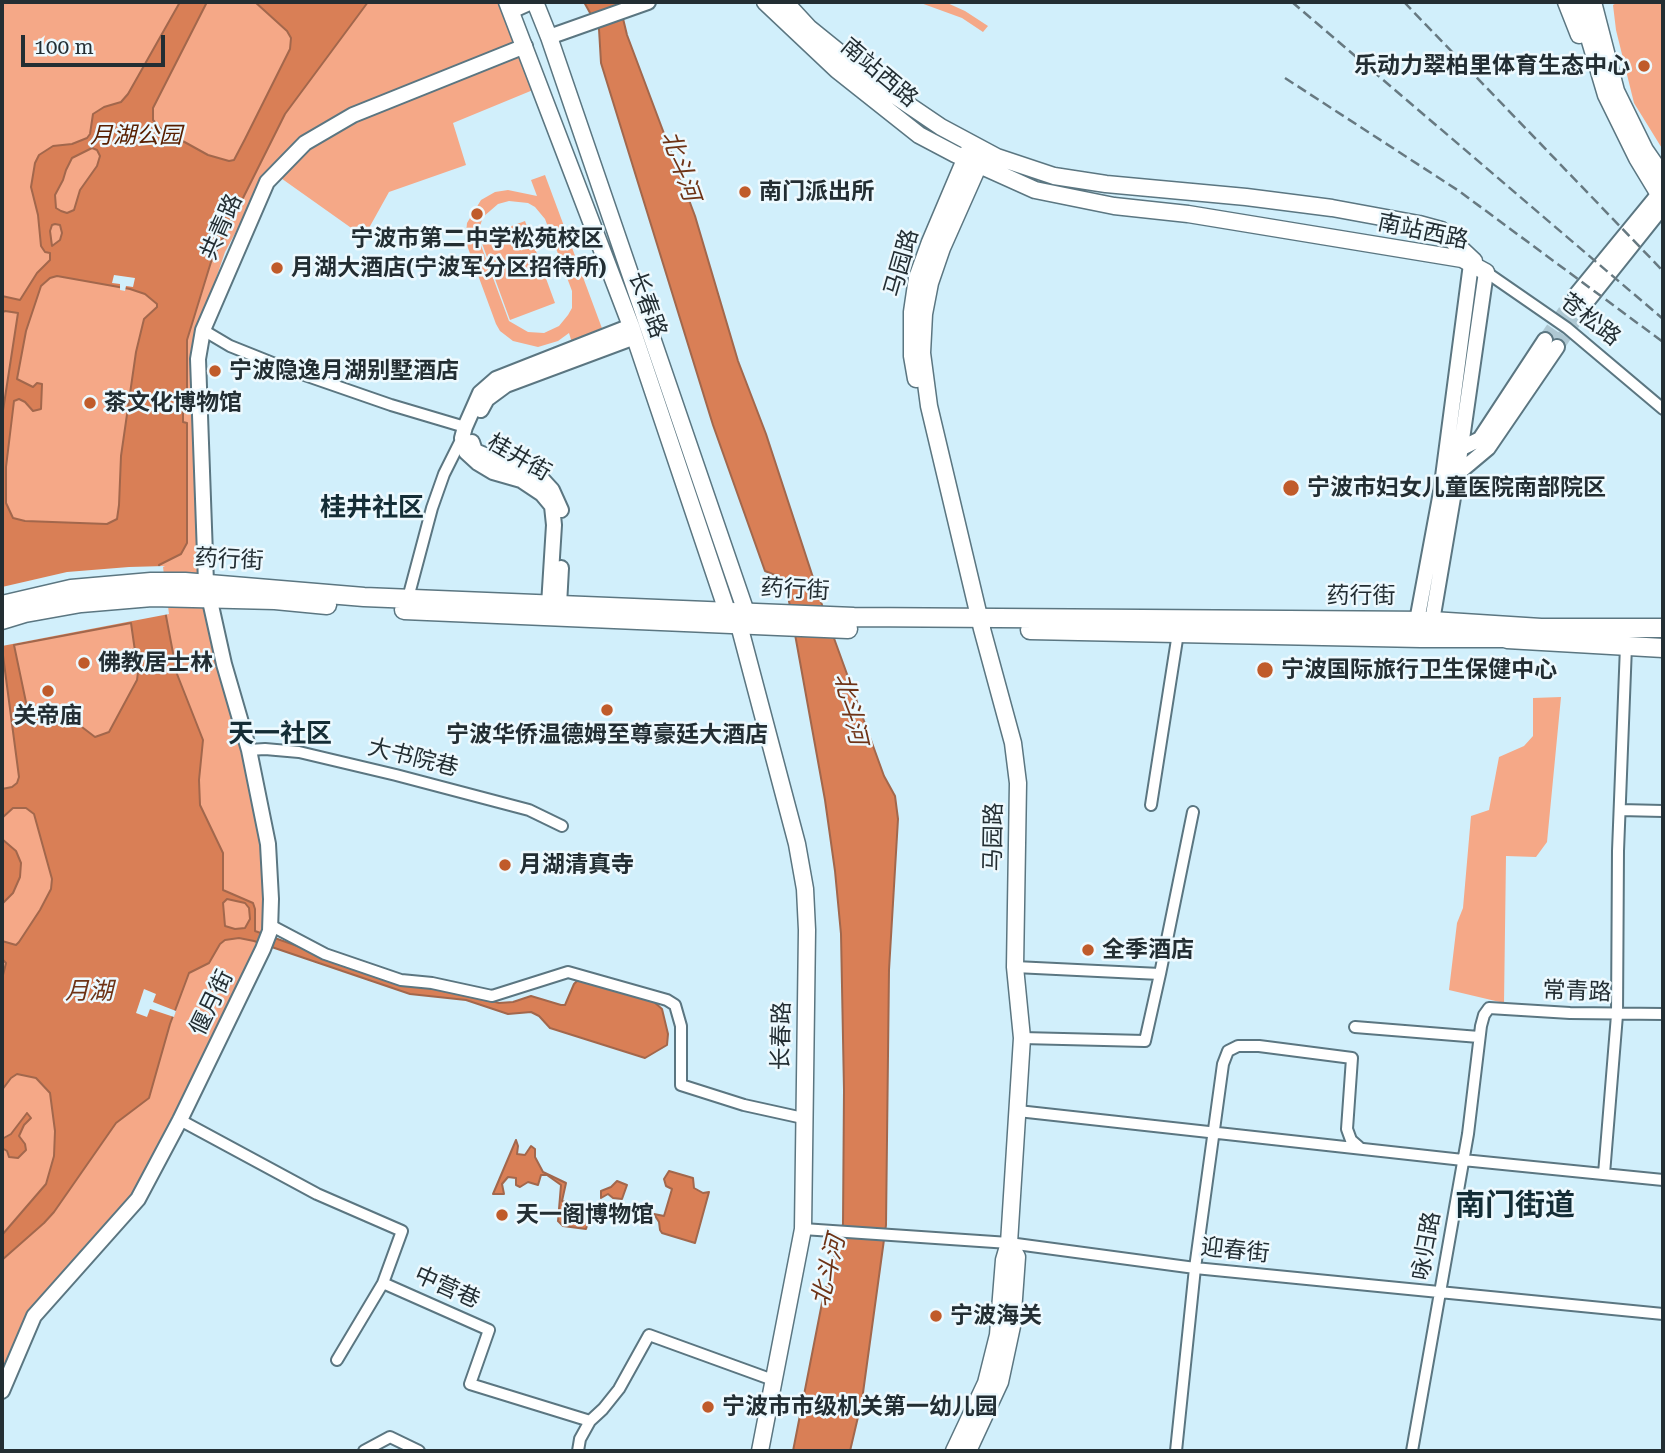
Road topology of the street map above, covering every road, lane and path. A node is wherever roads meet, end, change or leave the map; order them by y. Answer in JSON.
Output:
{"nodes":[{"id":1,"x":533,"y":2,"type":"edge"},
{"id":2,"x":648,"y":2,"type":"edge"},
{"id":3,"x":765,"y":2,"type":"edge"},
{"id":4,"x":785,"y":2,"type":"edge"},
{"id":5,"x":1566,"y":2,"type":"edge"},
{"id":6,"x":1581,"y":2,"type":"edge"},
{"id":7,"x":1593,"y":2,"type":"edge"},
{"id":8,"x":509,"y":6,"type":"edge"},
{"id":9,"x":549,"y":37,"type":"junction"},
{"id":10,"x":525,"y":46,"type":"junction"},
{"id":11,"x":975,"y":154,"type":"junction"},
{"id":12,"x":1660,"y":193,"type":"edge"},
{"id":13,"x":1479,"y":268,"type":"junction"},
{"id":14,"x":1582,"y":297,"type":"tunnel mouth"},
{"id":15,"x":203,"y":330,"type":"junction"},
{"id":16,"x":633,"y":331,"type":"junction"},
{"id":17,"x":1663,"y":409,"type":"edge"},
{"id":18,"x":464,"y":432,"type":"junction"},
{"id":19,"x":1460,"y":449,"type":"junction"},
{"id":20,"x":1457,"y":474,"type":"junction"},
{"id":21,"x":185,"y":590,"type":"junction"},
{"id":22,"x":208,"y":590,"type":"junction"},
{"id":23,"x":408,"y":598,"type":"junction"},
{"id":24,"x":2,"y":605,"type":"edge"},
{"id":25,"x":554,"y":605,"type":"junction"},
{"id":26,"x":739,"y":618,"type":"junction"},
{"id":27,"x":1663,"y":618,"type":"edge"},
{"id":28,"x":2,"y":620,"type":"edge"},
{"id":29,"x":981,"y":623,"type":"junction"},
{"id":30,"x":1423,"y":627,"type":"junction"},
{"id":31,"x":1663,"y":628,"type":"edge"},
{"id":32,"x":1495,"y":632,"type":"junction"},
{"id":33,"x":1178,"y":633,"type":"junction"},
{"id":34,"x":1587,"y":633,"type":"junction"},
{"id":35,"x":1663,"y":635,"type":"edge"},
{"id":36,"x":1626,"y":646,"type":"junction"},
{"id":37,"x":1663,"y":648,"type":"edge"},
{"id":38,"x":249,"y":750,"type":"junction"},
{"id":39,"x":1151,"y":805,"type":"dead end"},
{"id":40,"x":1619,"y":810,"type":"junction"},
{"id":41,"x":1663,"y":811,"type":"edge"},
{"id":42,"x":1193,"y":812,"type":"dead end"},
{"id":43,"x":562,"y":826,"type":"dead end"},
{"id":44,"x":270,"y":928,"type":"junction"},
{"id":45,"x":1015,"y":967,"type":"junction"},
{"id":46,"x":1160,"y":974,"type":"junction"},
{"id":47,"x":1489,"y":1008,"type":"joint"},
{"id":48,"x":1663,"y":1014,"type":"edge"},
{"id":49,"x":1617,"y":1015,"type":"junction"},
{"id":50,"x":1355,"y":1027,"type":"dead end"},
{"id":51,"x":1479,"y":1037,"type":"junction"},
{"id":52,"x":1022,"y":1038,"type":"junction"},
{"id":53,"x":1018,"y":1111,"type":"junction"},
{"id":54,"x":803,"y":1118,"type":"junction"},
{"id":55,"x":180,"y":1120,"type":"junction"},
{"id":56,"x":1215,"y":1132,"type":"junction"},
{"id":57,"x":1359,"y":1147,"type":"junction"},
{"id":58,"x":1463,"y":1160,"type":"junction"},
{"id":59,"x":1604,"y":1174,"type":"junction"},
{"id":60,"x":1663,"y":1180,"type":"edge"},
{"id":61,"x":803,"y":1229,"type":"junction"},
{"id":62,"x":1009,"y":1243,"type":"junction"},
{"id":63,"x":1195,"y":1268,"type":"junction"},
{"id":64,"x":383,"y":1283,"type":"junction"},
{"id":65,"x":1440,"y":1293,"type":"junction"},
{"id":66,"x":1663,"y":1314,"type":"edge"},
{"id":67,"x":337,"y":1360,"type":"dead end"},
{"id":68,"x":773,"y":1380,"type":"junction"},
{"id":69,"x":2,"y":1391,"type":"edge"},
{"id":70,"x":590,"y":1421,"type":"junction"},
{"id":71,"x":364,"y":1451,"type":"edge"},
{"id":72,"x":419,"y":1451,"type":"edge"},
{"id":73,"x":578,"y":1451,"type":"edge"},
{"id":74,"x":760,"y":1451,"type":"edge"},
{"id":75,"x":954,"y":1451,"type":"edge"},
{"id":76,"x":968,"y":1451,"type":"edge"},
{"id":77,"x":1176,"y":1451,"type":"edge"},
{"id":78,"x":1412,"y":1451,"type":"edge"}],
"edges":[{"from":1,"to":8,"type":"street"},
{"from":1,"to":9,"type":"main road","name":"长春路"},
{"from":2,"to":9,"type":"street"},
{"from":3,"to":11,"type":"main road","name":"南站西路"},
{"from":4,"to":11,"type":"main road","name":"南站西路"},
{"from":5,"to":12,"type":"main road"},
{"from":6,"to":12,"type":"main road"},
{"from":7,"to":12,"type":"main road"},
{"from":8,"to":10,"type":"main road","name":"长春路"},
{"from":9,"to":10,"type":"main road"},
{"from":9,"to":26,"type":"main road","name":"长春路"},
{"from":10,"to":15,"type":"street","name":"共青路"},
{"from":10,"to":16,"type":"main road","name":"长春路"},
{"from":11,"to":13,"type":"main road","name":"南站西路"},
{"from":11,"to":13,"type":"main road","name":"南站西路"},
{"from":11,"to":29,"type":"main road","name":"马园路"},
{"from":12,"to":14,"type":"street","name":"苍松路"},
{"from":13,"to":17,"type":"street","name":"苍松路"},
{"from":13,"to":19,"type":"street"},
{"from":13,"to":30,"type":"street"},
{"from":15,"to":18,"type":"street"},
{"from":15,"to":22,"type":"street","name":"共青路"},
{"from":16,"to":18,"type":"street","name":"桂井街"},
{"from":16,"to":25,"type":"street","name":"桂井街"},
{"from":16,"to":26,"type":"main road","name":"长春路"},
{"from":18,"to":23,"type":"street"},
{"from":18,"to":25,"type":"street","name":"桂井街"},
{"from":19,"to":20,"type":"street"},
{"from":19,"to":20,"type":"street","name":"苍松路"},
{"from":20,"to":30,"type":"street"},
{"from":21,"to":22,"type":"main road","name":"药行街"},
{"from":21,"to":24,"type":"main road","name":"药行街"},
{"from":21,"to":28,"type":"main road","name":"药行街"},
{"from":22,"to":23,"type":"main road","name":"药行街"},
{"from":22,"to":26,"type":"main road","name":"药行街"},
{"from":22,"to":38,"type":"street","name":"偃月街"},
{"from":23,"to":25,"type":"main road","name":"药行街"},
{"from":25,"to":26,"type":"main road","name":"药行街"},
{"from":26,"to":29,"type":"main road","name":"药行街"},
{"from":26,"to":54,"type":"main road","name":"长春路"},
{"from":27,"to":32,"type":"main road"},
{"from":29,"to":30,"type":"main road","name":"药行街"},
{"from":29,"to":33,"type":"main road","name":"药行街"},
{"from":29,"to":45,"type":"main road","name":"马园路"},
{"from":30,"to":32,"type":"main road","name":"药行街"},
{"from":30,"to":33,"type":"main road","name":"药行街"},
{"from":31,"to":34,"type":"main road"},
{"from":32,"to":34,"type":"main road","name":"药行街"},
{"from":32,"to":36,"type":"main road"},
{"from":33,"to":39,"type":"street"},
{"from":34,"to":35,"type":"main road"},
{"from":36,"to":37,"type":"main road"},
{"from":36,"to":40,"type":"street"},
{"from":38,"to":43,"type":"street","name":"大书院巷"},
{"from":38,"to":44,"type":"street","name":"偃月街"},
{"from":40,"to":41,"type":"street"},
{"from":40,"to":49,"type":"street"},
{"from":42,"to":46,"type":"street"},
{"from":44,"to":54,"type":"street"},
{"from":44,"to":55,"type":"street","name":"偃月街"},
{"from":45,"to":46,"type":"street"},
{"from":45,"to":52,"type":"main road","name":"马园路"},
{"from":46,"to":52,"type":"street"},
{"from":47,"to":49,"type":"street","name":"常青路"},
{"from":47,"to":51,"type":"street","name":"咏归路"},
{"from":48,"to":49,"type":"street","name":"常青路"},
{"from":49,"to":59,"type":"street"},
{"from":50,"to":51,"type":"street"},
{"from":51,"to":58,"type":"street","name":"咏归路"},
{"from":52,"to":53,"type":"main road","name":"马园路"},
{"from":53,"to":56,"type":"street"},
{"from":53,"to":62,"type":"main road","name":"马园路"},
{"from":54,"to":61,"type":"main road","name":"长春路"},
{"from":55,"to":64,"type":"street","name":"中营巷"},
{"from":55,"to":69,"type":"street","name":"偃月街"},
{"from":56,"to":57,"type":"street"},
{"from":56,"to":57,"type":"street"},
{"from":56,"to":63,"type":"street"},
{"from":57,"to":58,"type":"street"},
{"from":58,"to":59,"type":"street"},
{"from":58,"to":65,"type":"street","name":"咏归路"},
{"from":59,"to":60,"type":"street"},
{"from":61,"to":62,"type":"street","name":"迎春街"},
{"from":61,"to":68,"type":"main road","name":"长春路"},
{"from":62,"to":63,"type":"street","name":"迎春街"},
{"from":62,"to":75,"type":"main road","name":"马园路"},
{"from":62,"to":76,"type":"main road","name":"马园路"},
{"from":63,"to":65,"type":"street","name":"迎春街"},
{"from":63,"to":77,"type":"street"},
{"from":64,"to":67,"type":"street"},
{"from":64,"to":70,"type":"street","name":"中营巷"},
{"from":65,"to":66,"type":"street","name":"迎春街"},
{"from":65,"to":78,"type":"street","name":"咏归路"},
{"from":68,"to":70,"type":"street"},
{"from":68,"to":74,"type":"main road","name":"长春路"},
{"from":70,"to":73,"type":"street"},
{"from":71,"to":72,"type":"street"}]}
